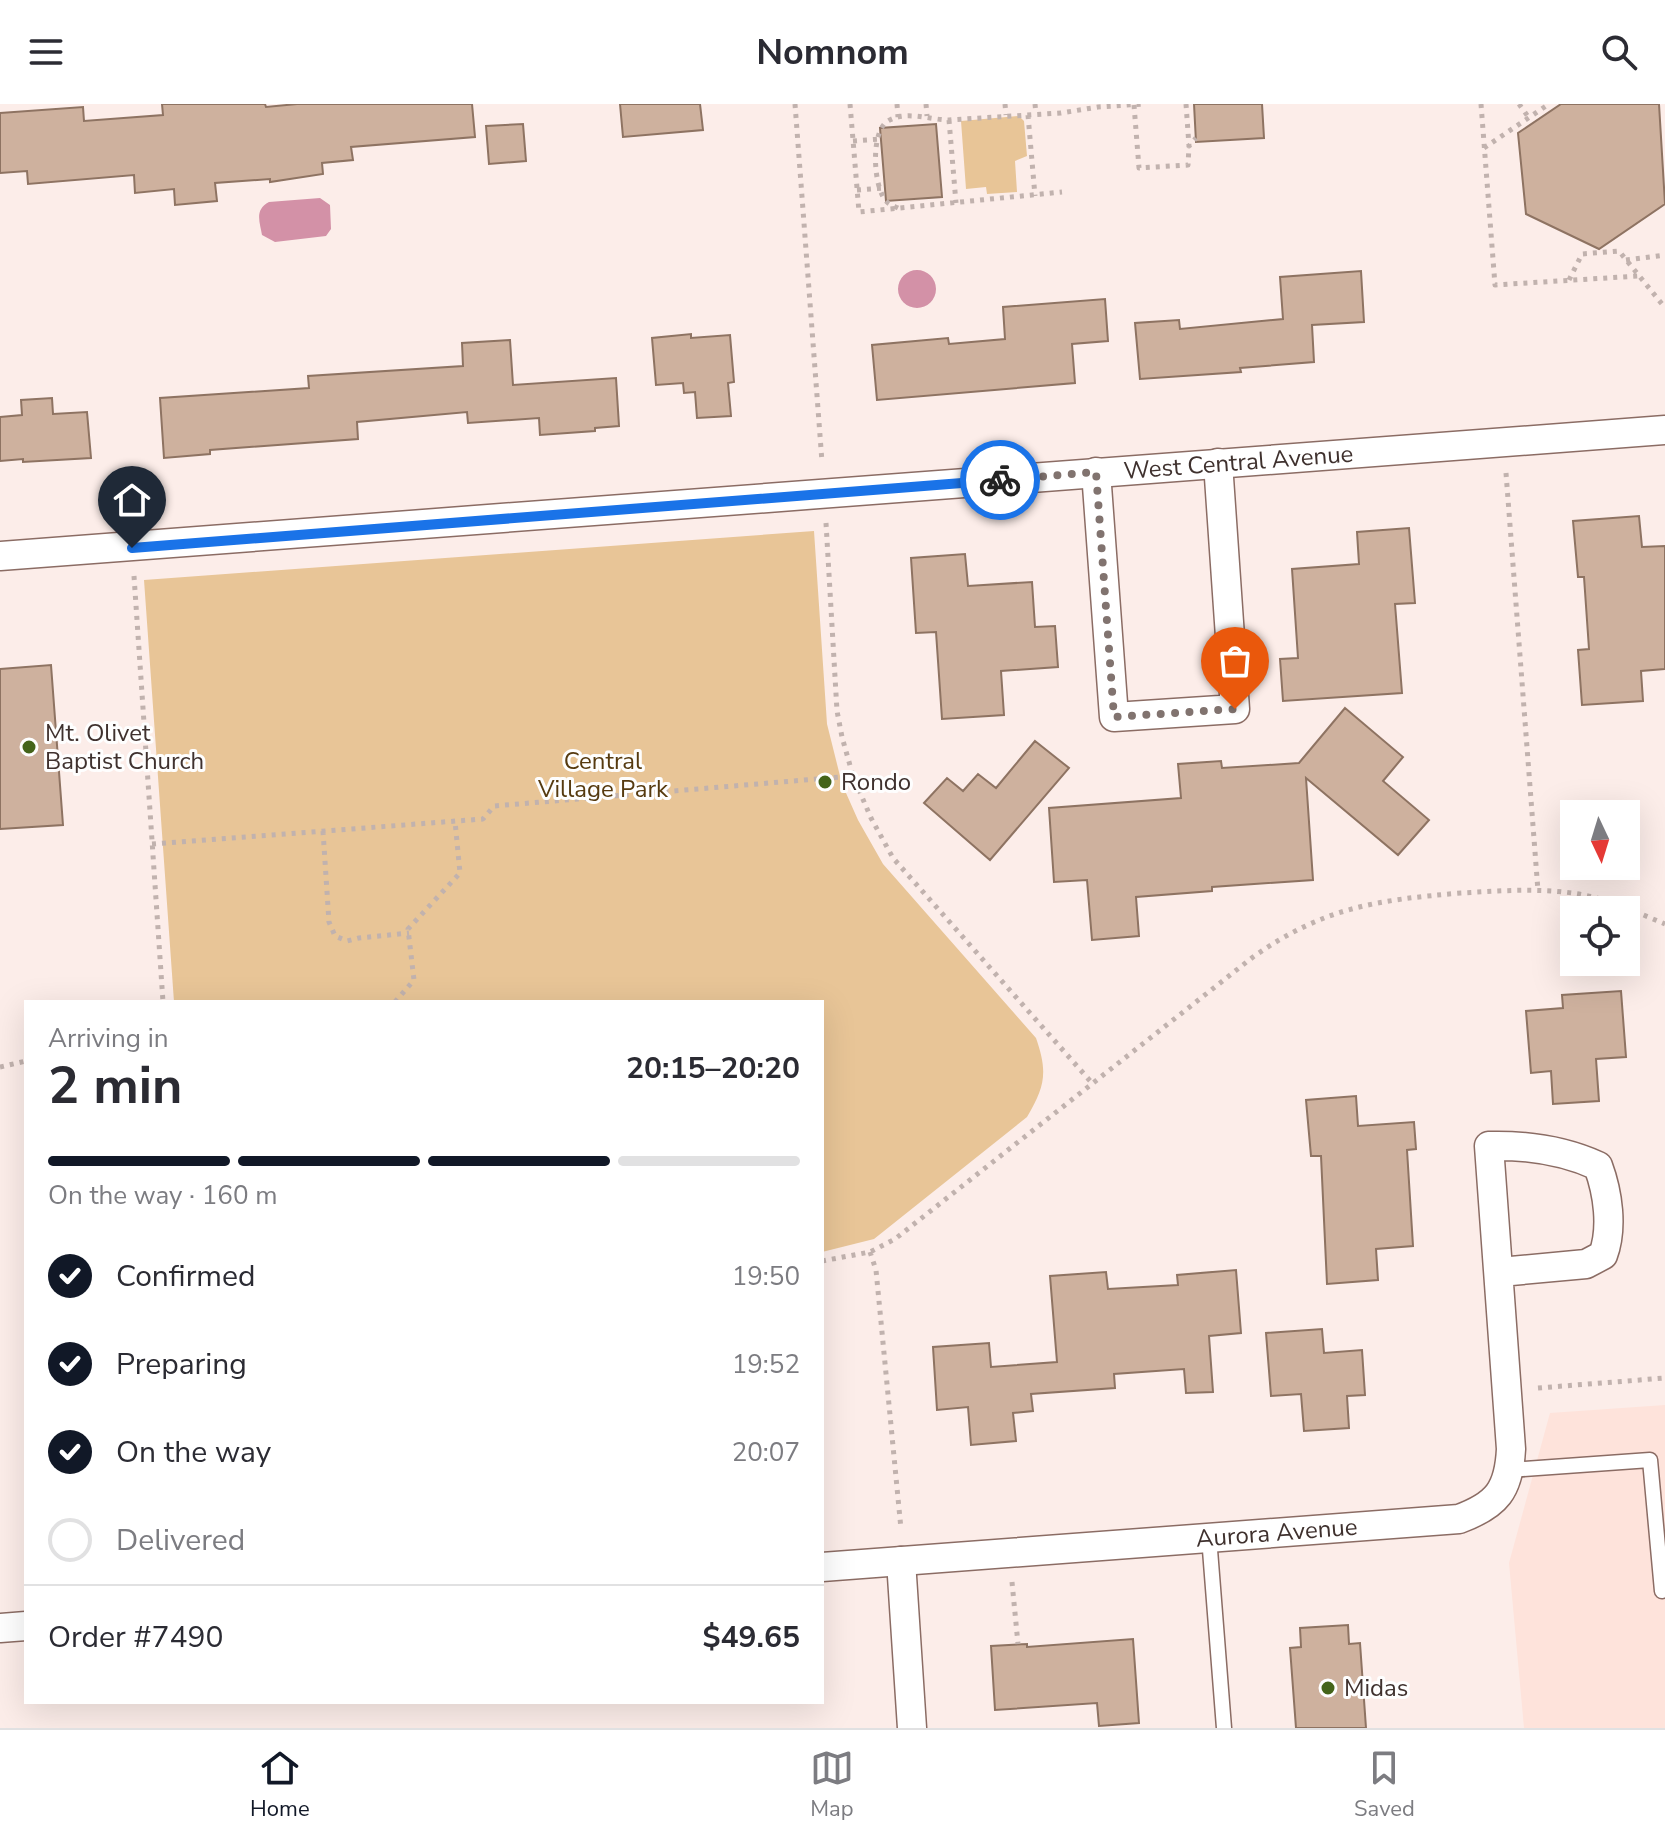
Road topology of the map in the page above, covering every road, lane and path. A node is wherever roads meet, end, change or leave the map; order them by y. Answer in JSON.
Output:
{"nodes":[{"id":1,"x":795,"y":104,"type":"edge"},
{"id":2,"x":850,"y":104,"type":"edge"},
{"id":3,"x":897,"y":104,"type":"edge"},
{"id":4,"x":926,"y":104,"type":"edge"},
{"id":5,"x":1005,"y":104,"type":"edge"},
{"id":6,"x":1035,"y":104,"type":"edge"},
{"id":7,"x":1144,"y":104,"type":"edge"},
{"id":8,"x":1186,"y":104,"type":"edge"},
{"id":9,"x":1481,"y":104,"type":"edge"},
{"id":10,"x":1519,"y":104,"type":"edge"},
{"id":11,"x":1549,"y":104,"type":"edge"},
{"id":12,"x":1102,"y":105,"type":"edge"},
{"id":13,"x":1134,"y":105,"type":"edge"},
{"id":14,"x":1036,"y":114,"type":"junction"},
{"id":15,"x":1006,"y":115,"type":"junction"},
{"id":16,"x":1028,"y":115,"type":"junction"},
{"id":17,"x":927,"y":116,"type":"junction"},
{"id":18,"x":898,"y":117,"type":"junction"},
{"id":19,"x":1529,"y":118,"type":"junction"},
{"id":20,"x":949,"y":120,"type":"junction"},
{"id":21,"x":1196,"y":138,"type":"dead end"},
{"id":22,"x":878,"y":139,"type":"junction"},
{"id":23,"x":853,"y":141,"type":"junction"},
{"id":24,"x":1189,"y":146,"type":"junction"},
{"id":25,"x":1484,"y":148,"type":"junction"},
{"id":26,"x":882,"y":188,"type":"junction"},
{"id":27,"x":857,"y":190,"type":"junction"},
{"id":28,"x":1062,"y":192,"type":"dead end"},
{"id":29,"x":1035,"y":196,"type":"junction"},
{"id":30,"x":956,"y":203,"type":"junction"},
{"id":31,"x":898,"y":208,"type":"junction"},
{"id":32,"x":1665,"y":255,"type":"edge"},
{"id":33,"x":1626,"y":260,"type":"junction"},
{"id":34,"x":1639,"y":276,"type":"junction"},
{"id":35,"x":1569,"y":280,"type":"junction"},
{"id":36,"x":1662,"y":304,"type":"dead end"},
{"id":37,"x":1665,"y":430,"type":"edge"},
{"id":38,"x":1504,"y":442,"type":"junction"},
{"id":39,"x":1218,"y":463,"type":"junction"},
{"id":40,"x":1096,"y":472,"type":"junction"},
{"id":41,"x":825,"y":494,"type":"junction"},
{"id":42,"x":132,"y":548,"type":"junction"},
{"id":43,"x":0,"y":556,"type":"edge"},
{"id":44,"x":853,"y":776,"type":"junction"},
{"id":45,"x":455,"y":821,"type":"junction"},
{"id":46,"x":323,"y":831,"type":"junction"},
{"id":47,"x":152,"y":844,"type":"junction"},
{"id":48,"x":1538,"y":891,"type":"junction"},
{"id":49,"x":1665,"y":924,"type":"edge"},
{"id":50,"x":409,"y":933,"type":"junction"},
{"id":51,"x":163,"y":1000,"type":"edge"},
{"id":52,"x":397,"y":1000,"type":"edge"},
{"id":53,"x":24,"y":1061,"type":"edge"},
{"id":54,"x":0,"y":1067,"type":"edge"},
{"id":55,"x":1092,"y":1083,"type":"junction"},
{"id":56,"x":870,"y":1252,"type":"junction"},
{"id":57,"x":824,"y":1261,"type":"edge"},
{"id":58,"x":1500,"y":1272,"type":"junction"},
{"id":59,"x":1665,"y":1378,"type":"edge"},
{"id":60,"x":1508,"y":1390,"type":"junction"},
{"id":61,"x":1510,"y":1470,"type":"junction"},
{"id":62,"x":1209,"y":1537,"type":"junction"},
{"id":63,"x":1010,"y":1552,"type":"junction"},
{"id":64,"x":903,"y":1561,"type":"junction"},
{"id":65,"x":824,"y":1567,"type":"edge"},
{"id":66,"x":1662,"y":1591,"type":"dead end"},
{"id":67,"x":24,"y":1626,"type":"edge"},
{"id":68,"x":0,"y":1628,"type":"edge"},
{"id":69,"x":1018,"y":1644,"type":"dead end"},
{"id":70,"x":912,"y":1728,"type":"edge"},
{"id":71,"x":1224,"y":1728,"type":"edge"}],
"edges":[{"from":1,"to":41,"type":"path"},
{"from":2,"to":23,"type":"path"},
{"from":3,"to":18,"type":"path"},
{"from":4,"to":17,"type":"path"},
{"from":5,"to":15,"type":"path"},
{"from":6,"to":14,"type":"path"},
{"from":7,"to":13,"type":"path"},
{"from":8,"to":24,"type":"path"},
{"from":9,"to":25,"type":"path"},
{"from":10,"to":19,"type":"path"},
{"from":11,"to":19,"type":"path"},
{"from":12,"to":13,"type":"path"},
{"from":12,"to":14,"type":"path"},
{"from":13,"to":24,"type":"path"},
{"from":14,"to":16,"type":"path"},
{"from":15,"to":16,"type":"path"},
{"from":15,"to":20,"type":"path"},
{"from":16,"to":29,"type":"path"},
{"from":17,"to":18,"type":"path"},
{"from":17,"to":20,"type":"path"},
{"from":18,"to":22,"type":"path"},
{"from":19,"to":25,"type":"path"},
{"from":20,"to":30,"type":"path"},
{"from":21,"to":24,"type":"path"},
{"from":22,"to":23,"type":"path"},
{"from":22,"to":26,"type":"path"},
{"from":23,"to":27,"type":"path"},
{"from":25,"to":35,"type":"path"},
{"from":26,"to":27,"type":"path"},
{"from":26,"to":31,"type":"path"},
{"from":27,"to":31,"type":"path"},
{"from":28,"to":29,"type":"path"},
{"from":29,"to":30,"type":"path"},
{"from":30,"to":31,"type":"path"},
{"from":32,"to":33,"type":"path"},
{"from":33,"to":34,"type":"path"},
{"from":33,"to":35,"type":"path"},
{"from":34,"to":35,"type":"path"},
{"from":34,"to":36,"type":"path"},
{"from":37,"to":38,"type":"street","name":"West Central Avenue"},
{"from":38,"to":39,"type":"street","name":"West Central Avenue"},
{"from":38,"to":48,"type":"path"},
{"from":39,"to":40,"type":"street","name":"West Central Avenue"},
{"from":39,"to":40,"type":"street"},
{"from":40,"to":41,"type":"street","name":"West Central Avenue"},
{"from":41,"to":42,"type":"street","name":"West Central Avenue"},
{"from":41,"to":44,"type":"path"},
{"from":42,"to":43,"type":"street","name":"West Central Avenue"},
{"from":42,"to":47,"type":"path"},
{"from":44,"to":45,"type":"path"},
{"from":44,"to":55,"type":"path"},
{"from":45,"to":46,"type":"path"},
{"from":45,"to":50,"type":"path"},
{"from":46,"to":47,"type":"path"},
{"from":46,"to":50,"type":"path"},
{"from":47,"to":51,"type":"path"},
{"from":48,"to":49,"type":"path"},
{"from":48,"to":55,"type":"path"},
{"from":50,"to":52,"type":"path"},
{"from":53,"to":54,"type":"path"},
{"from":55,"to":56,"type":"path"},
{"from":56,"to":57,"type":"path"},
{"from":56,"to":64,"type":"path"},
{"from":58,"to":58,"type":"street"},
{"from":58,"to":60,"type":"street"},
{"from":59,"to":60,"type":"path"},
{"from":60,"to":61,"type":"street"},
{"from":61,"to":62,"type":"street","name":"Aurora Avenue"},
{"from":61,"to":66,"type":"lane"},
{"from":62,"to":63,"type":"street","name":"Aurora Avenue"},
{"from":62,"to":71,"type":"lane"},
{"from":63,"to":64,"type":"street","name":"Aurora Avenue"},
{"from":63,"to":69,"type":"path"},
{"from":64,"to":65,"type":"street","name":"Aurora Avenue"},
{"from":64,"to":70,"type":"street"},
{"from":67,"to":68,"type":"street"}]}
